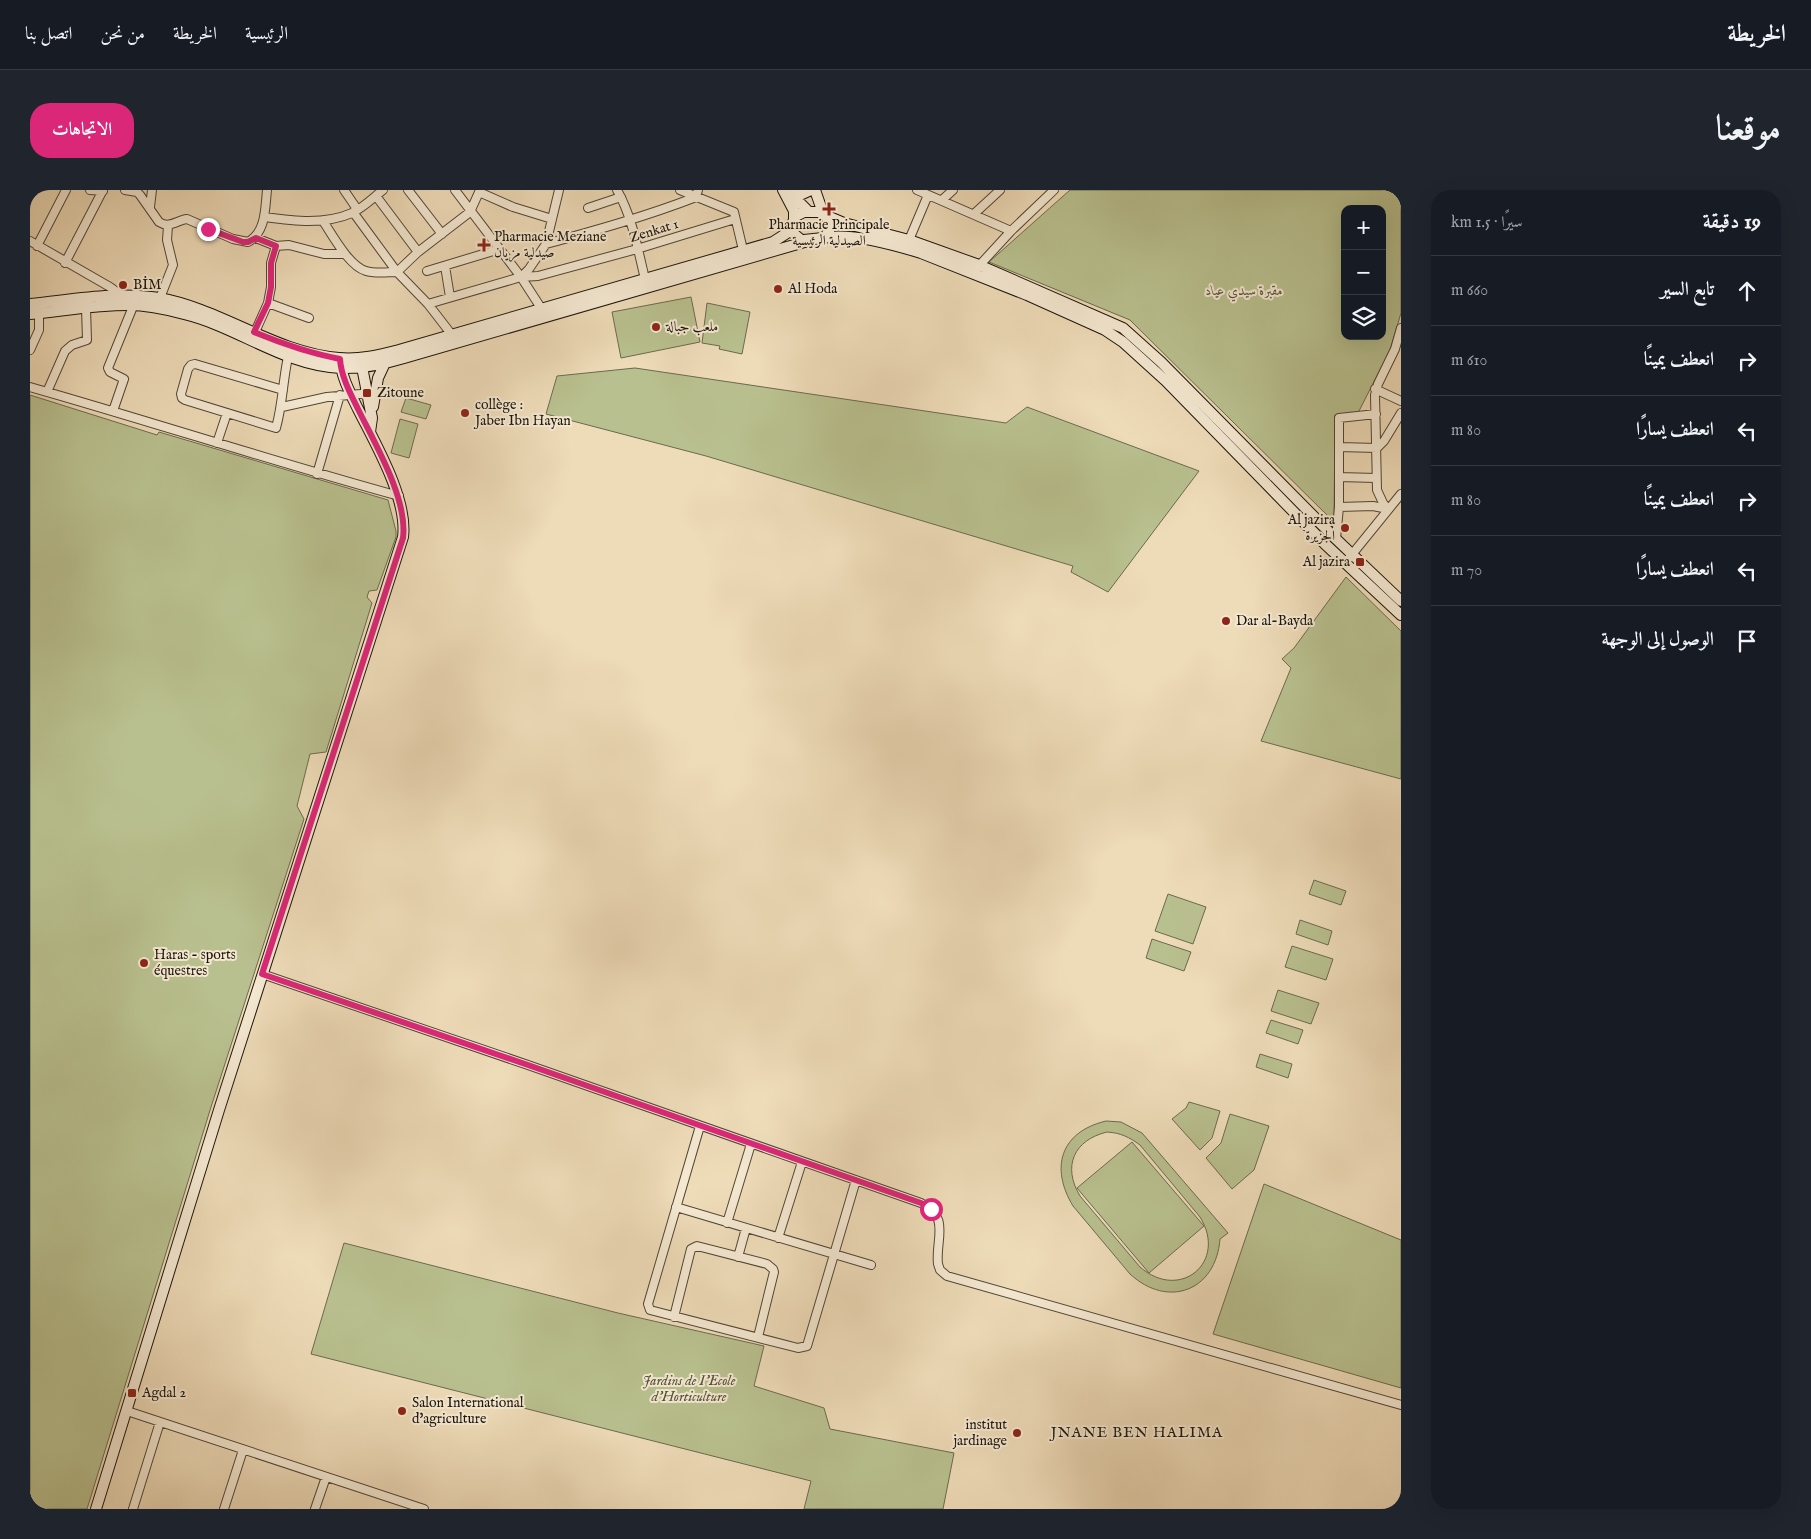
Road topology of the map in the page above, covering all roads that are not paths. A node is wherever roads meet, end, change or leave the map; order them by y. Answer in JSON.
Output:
{"nodes":[{"id":1,"x":32,"y":190,"type":"edge"},
{"id":2,"x":66,"y":190,"type":"edge"},
{"id":3,"x":90,"y":190,"type":"edge"},
{"id":4,"x":125,"y":190,"type":"edge"},
{"id":5,"x":152,"y":190,"type":"edge"},
{"id":6,"x":267,"y":190,"type":"edge"},
{"id":7,"x":344,"y":190,"type":"edge"},
{"id":8,"x":383,"y":190,"type":"edge"},
{"id":9,"x":408,"y":190,"type":"edge"},
{"id":10,"x":455,"y":190,"type":"edge"},
{"id":11,"x":559,"y":190,"type":"edge"},
{"id":12,"x":680,"y":190,"type":"edge"},
{"id":13,"x":813,"y":190,"type":"edge"},
{"id":14,"x":917,"y":190,"type":"edge"},
{"id":15,"x":953,"y":190,"type":"edge"},
{"id":16,"x":1000,"y":190,"type":"edge"},
{"id":17,"x":1054,"y":190,"type":"edge"},
{"id":18,"x":103,"y":191,"type":"edge"},
{"id":19,"x":479,"y":191,"type":"edge"},
{"id":20,"x":786,"y":191,"type":"edge"},
{"id":21,"x":30,"y":194,"type":"edge"},
{"id":22,"x":619,"y":194,"type":"edge"},
{"id":23,"x":697,"y":194,"type":"edge"},
{"id":24,"x":928,"y":195,"type":"junction"},
{"id":25,"x":376,"y":196,"type":"junction"},
{"id":26,"x":942,"y":200,"type":"junction"},
{"id":27,"x":150,"y":208,"type":"junction"},
{"id":28,"x":588,"y":208,"type":"dead end"},
{"id":29,"x":355,"y":210,"type":"junction"},
{"id":30,"x":810,"y":211,"type":"junction"},
{"id":31,"x":470,"y":212,"type":"junction"},
{"id":32,"x":825,"y":214,"type":"junction"},
{"id":33,"x":974,"y":214,"type":"junction"},
{"id":34,"x":265,"y":217,"type":"junction"},
{"id":35,"x":552,"y":219,"type":"junction"},
{"id":36,"x":735,"y":219,"type":"junction"},
{"id":37,"x":323,"y":221,"type":"junction"},
{"id":38,"x":630,"y":221,"type":"junction"},
{"id":39,"x":793,"y":222,"type":"junction"},
{"id":40,"x":168,"y":226,"type":"junction"},
{"id":41,"x":1011,"y":231,"type":"junction"},
{"id":42,"x":442,"y":234,"type":"junction"},
{"id":43,"x":256,"y":238,"type":"junction"},
{"id":44,"x":823,"y":238,"type":"junction"},
{"id":45,"x":910,"y":240,"type":"junction"},
{"id":46,"x":811,"y":241,"type":"junction"},
{"id":47,"x":34,"y":244,"type":"edge"},
{"id":48,"x":546,"y":244,"type":"junction"},
{"id":49,"x":276,"y":246,"type":"junction"},
{"id":50,"x":500,"y":249,"type":"junction"},
{"id":51,"x":637,"y":249,"type":"junction"},
{"id":52,"x":743,"y":250,"type":"junction"},
{"id":53,"x":418,"y":252,"type":"junction"},
{"id":54,"x":345,"y":254,"type":"junction"},
{"id":55,"x":65,"y":263,"type":"junction"},
{"id":56,"x":445,"y":266,"type":"junction"},
{"id":57,"x":976,"y":269,"type":"junction"},
{"id":58,"x":427,"y":271,"type":"dead end"},
{"id":59,"x":397,"y":272,"type":"junction"},
{"id":60,"x":521,"y":277,"type":"junction"},
{"id":61,"x":645,"y":279,"type":"junction"},
{"id":62,"x":121,"y":296,"type":"junction"},
{"id":63,"x":450,"y":297,"type":"junction"},
{"id":64,"x":160,"y":298,"type":"junction"},
{"id":65,"x":268,"y":303,"type":"junction"},
{"id":66,"x":30,"y":304,"type":"edge"},
{"id":67,"x":428,"y":304,"type":"junction"},
{"id":68,"x":130,"y":305,"type":"junction"},
{"id":69,"x":86,"y":308,"type":"junction"},
{"id":70,"x":35,"y":313,"type":"edge"},
{"id":71,"x":545,"y":313,"type":"junction"},
{"id":72,"x":309,"y":318,"type":"dead end"},
{"id":73,"x":1401,"y":328,"type":"edge"},
{"id":74,"x":254,"y":332,"type":"junction"},
{"id":75,"x":452,"y":335,"type":"junction"},
{"id":76,"x":30,"y":350,"type":"edge"},
{"id":77,"x":290,"y":351,"type":"junction"},
{"id":78,"x":340,"y":363,"type":"junction"},
{"id":79,"x":361,"y":363,"type":"junction"},
{"id":80,"x":385,"y":363,"type":"junction"},
{"id":81,"x":1169,"y":378,"type":"junction"},
{"id":82,"x":30,"y":387,"type":"edge"},
{"id":83,"x":1376,"y":389,"type":"junction"},
{"id":84,"x":283,"y":390,"type":"junction"},
{"id":85,"x":47,"y":392,"type":"junction"},
{"id":86,"x":371,"y":393,"type":"junction"},
{"id":87,"x":351,"y":395,"type":"junction"},
{"id":88,"x":340,"y":396,"type":"junction"},
{"id":89,"x":1401,"y":401,"type":"edge"},
{"id":90,"x":282,"y":406,"type":"junction"},
{"id":91,"x":113,"y":411,"type":"junction"},
{"id":92,"x":227,"y":413,"type":"junction"},
{"id":93,"x":1401,"y":413,"type":"edge"},
{"id":94,"x":1376,"y":414,"type":"junction"},
{"id":95,"x":1376,"y":428,"type":"junction"},
{"id":96,"x":1389,"y":432,"type":"junction"},
{"id":97,"x":370,"y":433,"type":"junction"},
{"id":98,"x":217,"y":443,"type":"junction"},
{"id":99,"x":1339,"y":447,"type":"junction"},
{"id":100,"x":1377,"y":448,"type":"junction"},
{"id":101,"x":317,"y":474,"type":"junction"},
{"id":102,"x":1339,"y":477,"type":"junction"},
{"id":103,"x":1376,"y":478,"type":"junction"},
{"id":104,"x":1401,"y":494,"type":"edge"},
{"id":105,"x":399,"y":496,"type":"junction"},
{"id":106,"x":1339,"y":507,"type":"junction"},
{"id":107,"x":1388,"y":509,"type":"junction"},
{"id":108,"x":1336,"y":539,"type":"junction"},
{"id":109,"x":1349,"y":559,"type":"junction"},
{"id":110,"x":1399,"y":607,"type":"edge"},
{"id":111,"x":262,"y":974,"type":"junction"},
{"id":112,"x":700,"y":1126,"type":"junction"},
{"id":113,"x":751,"y":1144,"type":"junction"},
{"id":114,"x":802,"y":1162,"type":"junction"},
{"id":115,"x":856,"y":1180,"type":"junction"},
{"id":116,"x":676,"y":1207,"type":"junction"},
{"id":117,"x":728,"y":1223,"type":"junction"},
{"id":118,"x":746,"y":1228,"type":"junction"},
{"id":119,"x":778,"y":1238,"type":"junction"},
{"id":120,"x":835,"y":1255,"type":"junction"},
{"id":121,"x":738,"y":1257,"type":"junction"},
{"id":122,"x":871,"y":1265,"type":"dead end"},
{"id":123,"x":674,"y":1317,"type":"junction"},
{"id":124,"x":758,"y":1337,"type":"junction"},
{"id":125,"x":1401,"y":1405,"type":"edge"},
{"id":126,"x":127,"y":1411,"type":"junction"},
{"id":127,"x":160,"y":1422,"type":"junction"},
{"id":128,"x":243,"y":1450,"type":"junction"},
{"id":129,"x":326,"y":1477,"type":"junction"},
{"id":130,"x":96,"y":1509,"type":"edge"},
{"id":131,"x":133,"y":1509,"type":"edge"},
{"id":132,"x":224,"y":1509,"type":"edge"},
{"id":133,"x":316,"y":1509,"type":"edge"},
{"id":134,"x":424,"y":1509,"type":"edge"}],
"edges":[{"from":1,"to":21,"type":"street"},
{"from":2,"to":47,"type":"street"},
{"from":3,"to":18,"type":"street"},
{"from":4,"to":27,"type":"street"},
{"from":5,"to":27,"type":"street"},
{"from":6,"to":34,"type":"street"},
{"from":7,"to":29,"type":"street"},
{"from":8,"to":25,"type":"street"},
{"from":9,"to":42,"type":"street"},
{"from":10,"to":31,"type":"street"},
{"from":11,"to":35,"type":"street"},
{"from":12,"to":23,"type":"street"},
{"from":13,"to":20,"type":"main road"},
{"from":13,"to":30,"type":"main road"},
{"from":13,"to":32,"type":"main road"},
{"from":14,"to":24,"type":"street"},
{"from":15,"to":26,"type":"street"},
{"from":16,"to":33,"type":"street"},
{"from":17,"to":41,"type":"street"},
{"from":18,"to":55,"type":"street"},
{"from":19,"to":31,"type":"street"},
{"from":19,"to":35,"type":"street"},
{"from":20,"to":30,"type":"main road"},
{"from":20,"to":39,"type":"main road"},
{"from":22,"to":28,"type":"street"},
{"from":22,"to":38,"type":"street"},
{"from":23,"to":36,"type":"street"},
{"from":23,"to":38,"type":"street"},
{"from":24,"to":26,"type":"street"},
{"from":24,"to":45,"type":"street"},
{"from":25,"to":29,"type":"street"},
{"from":25,"to":53,"type":"street"},
{"from":26,"to":33,"type":"street"},
{"from":27,"to":40,"type":"street"},
{"from":29,"to":37,"type":"street"},
{"from":29,"to":59,"type":"street"},
{"from":30,"to":32,"type":"main road"},
{"from":30,"to":39,"type":"main road"},
{"from":31,"to":42,"type":"street"},
{"from":31,"to":50,"type":"street"},
{"from":32,"to":44,"type":"main road"},
{"from":32,"to":45,"type":"main road"},
{"from":33,"to":41,"type":"street"},
{"from":34,"to":37,"type":"street"},
{"from":34,"to":43,"type":"street"},
{"from":35,"to":48,"type":"street"},
{"from":36,"to":51,"type":"street","name":"Zenkat 1"},
{"from":36,"to":52,"type":"street"},
{"from":37,"to":54,"type":"street"},
{"from":38,"to":48,"type":"street"},
{"from":38,"to":51,"type":"street"},
{"from":39,"to":46,"type":"main road"},
{"from":39,"to":52,"type":"main road"},
{"from":40,"to":43,"type":"street"},
{"from":40,"to":64,"type":"street"},
{"from":41,"to":57,"type":"street"},
{"from":42,"to":53,"type":"street"},
{"from":43,"to":49,"type":"street"},
{"from":44,"to":46,"type":"main road"},
{"from":44,"to":57,"type":"main road"},
{"from":45,"to":57,"type":"main road"},
{"from":46,"to":71,"type":"main road"},
{"from":47,"to":55,"type":"street"},
{"from":48,"to":60,"type":"street"},
{"from":49,"to":54,"type":"street"},
{"from":49,"to":65,"type":"street"},
{"from":50,"to":56,"type":"street"},
{"from":50,"to":60,"type":"street"},
{"from":51,"to":60,"type":"street","name":"Zenkat 1"},
{"from":51,"to":61,"type":"street"},
{"from":52,"to":61,"type":"main road"},
{"from":53,"to":59,"type":"street"},
{"from":54,"to":59,"type":"street"},
{"from":55,"to":62,"type":"street"},
{"from":56,"to":58,"type":"street"},
{"from":56,"to":63,"type":"street"},
{"from":57,"to":81,"type":"main road"},
{"from":59,"to":67,"type":"street"},
{"from":60,"to":63,"type":"street","name":"Zenkat 1"},
{"from":60,"to":71,"type":"street"},
{"from":61,"to":71,"type":"main road"},
{"from":62,"to":64,"type":"main road"},
{"from":62,"to":66,"type":"main road"},
{"from":62,"to":68,"type":"street"},
{"from":63,"to":67,"type":"street","name":"Zenkat 1"},
{"from":64,"to":74,"type":"main road"},
{"from":65,"to":72,"type":"street"},
{"from":65,"to":74,"type":"street"},
{"from":67,"to":75,"type":"street"},
{"from":68,"to":69,"type":"main road"},
{"from":68,"to":77,"type":"main road"},
{"from":68,"to":91,"type":"street"},
{"from":69,"to":70,"type":"main road"},
{"from":69,"to":85,"type":"street"},
{"from":70,"to":76,"type":"street"},
{"from":71,"to":75,"type":"main road"},
{"from":71,"to":80,"type":"main road"},
{"from":73,"to":83,"type":"street"},
{"from":74,"to":77,"type":"main road"},
{"from":75,"to":79,"type":"main road"},
{"from":77,"to":78,"type":"main road"},
{"from":77,"to":84,"type":"street"},
{"from":78,"to":79,"type":"main road"},
{"from":78,"to":87,"type":"main road"},
{"from":79,"to":80,"type":"main road"},
{"from":79,"to":86,"type":"main road"},
{"from":80,"to":86,"type":"main road"},
{"from":81,"to":108,"type":"main road"},
{"from":81,"to":109,"type":"main road"},
{"from":82,"to":85,"type":"street"},
{"from":83,"to":89,"type":"street"},
{"from":83,"to":94,"type":"street"},
{"from":84,"to":90,"type":"street"},
{"from":84,"to":92,"type":"street"},
{"from":85,"to":91,"type":"street"},
{"from":86,"to":87,"type":"street"},
{"from":86,"to":97,"type":"main road"},
{"from":87,"to":88,"type":"street"},
{"from":87,"to":97,"type":"main road"},
{"from":88,"to":90,"type":"street"},
{"from":88,"to":101,"type":"street"},
{"from":90,"to":92,"type":"street"},
{"from":91,"to":98,"type":"street"},
{"from":92,"to":98,"type":"street"},
{"from":93,"to":96,"type":"street"},
{"from":94,"to":95,"type":"street"},
{"from":94,"to":99,"type":"street"},
{"from":95,"to":96,"type":"street"},
{"from":95,"to":100,"type":"street"},
{"from":96,"to":100,"type":"street"},
{"from":97,"to":105,"type":"main road"},
{"from":98,"to":101,"type":"street"},
{"from":99,"to":100,"type":"street"},
{"from":99,"to":102,"type":"street"},
{"from":100,"to":103,"type":"street"},
{"from":101,"to":105,"type":"street"},
{"from":102,"to":103,"type":"street"},
{"from":102,"to":106,"type":"street"},
{"from":103,"to":107,"type":"street"},
{"from":104,"to":107,"type":"street"},
{"from":105,"to":111,"type":"main road"},
{"from":106,"to":107,"type":"street"},
{"from":106,"to":108,"type":"street"},
{"from":107,"to":109,"type":"street"},
{"from":108,"to":109,"type":"main road"},
{"from":109,"to":110,"type":"main road"},
{"from":111,"to":112,"type":"street"},
{"from":111,"to":126,"type":"main road"},
{"from":112,"to":113,"type":"street"},
{"from":112,"to":116,"type":"street"},
{"from":113,"to":114,"type":"street"},
{"from":113,"to":117,"type":"street"},
{"from":114,"to":115,"type":"street"},
{"from":114,"to":119,"type":"street"},
{"from":115,"to":120,"type":"street"},
{"from":115,"to":125,"type":"street"},
{"from":116,"to":117,"type":"street"},
{"from":116,"to":123,"type":"street"},
{"from":117,"to":118,"type":"street"},
{"from":118,"to":119,"type":"street"},
{"from":118,"to":121,"type":"street"},
{"from":119,"to":120,"type":"street"},
{"from":120,"to":122,"type":"street"},
{"from":120,"to":124,"type":"street"},
{"from":121,"to":123,"type":"street"},
{"from":121,"to":124,"type":"street"},
{"from":123,"to":124,"type":"street"},
{"from":126,"to":127,"type":"street"},
{"from":126,"to":130,"type":"main road"},
{"from":127,"to":128,"type":"street"},
{"from":127,"to":131,"type":"street"},
{"from":128,"to":129,"type":"street"},
{"from":128,"to":132,"type":"street"},
{"from":129,"to":133,"type":"street"},
{"from":129,"to":134,"type":"street"}]}
